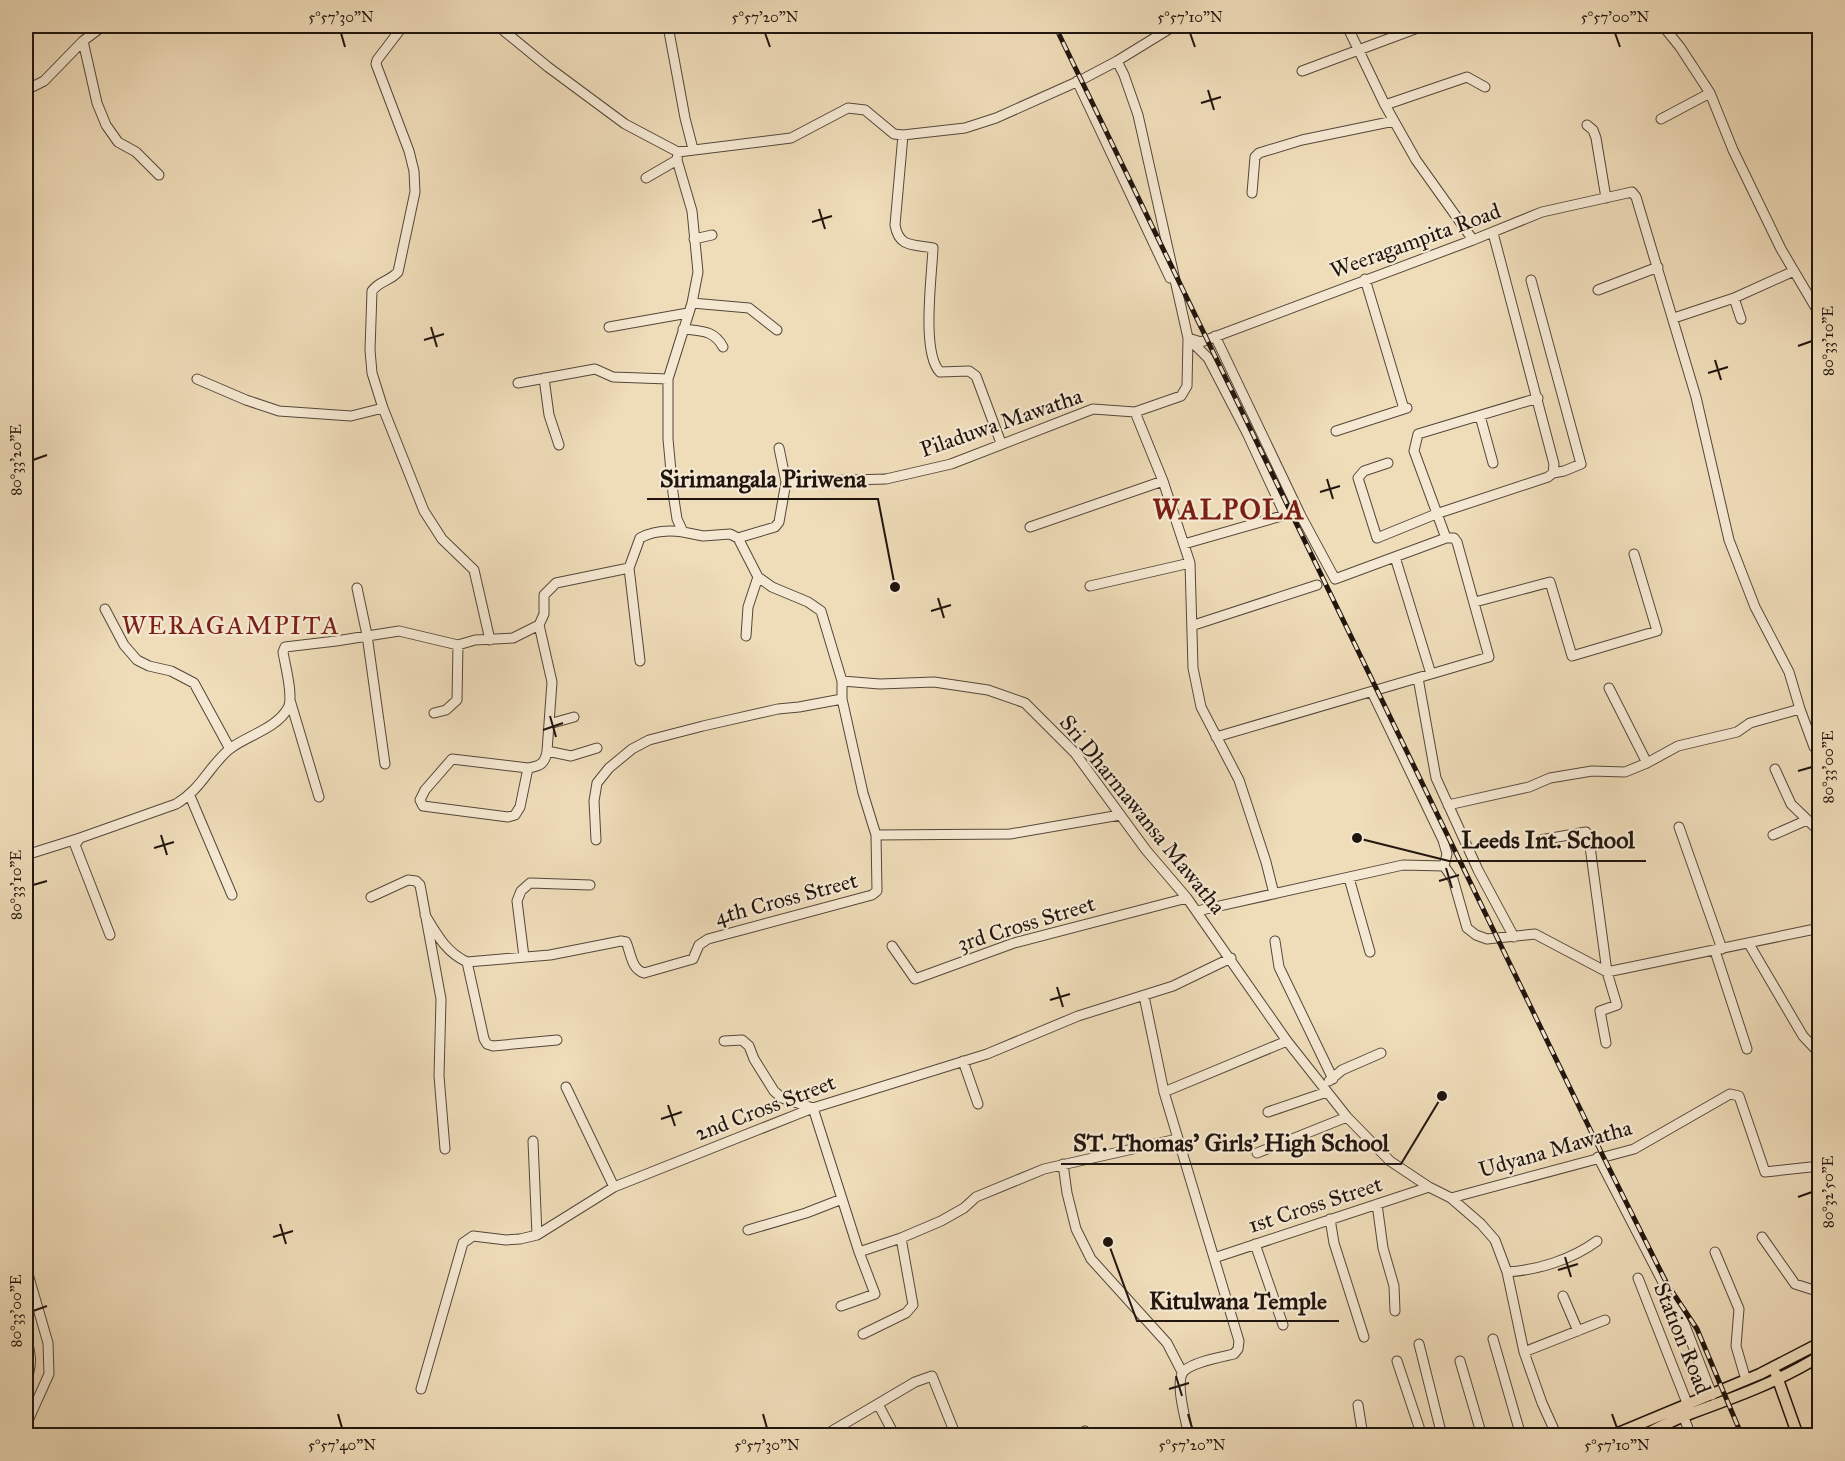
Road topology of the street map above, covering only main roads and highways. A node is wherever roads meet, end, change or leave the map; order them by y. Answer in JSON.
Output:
{"nodes":[{"id":1,"x":1820,"y":1343,"type":"edge"},
{"id":2,"x":1820,"y":1356,"type":"edge"},
{"id":3,"x":1775,"y":1373,"type":"junction"},
{"id":4,"x":1685,"y":1410,"type":"junction"},
{"id":5,"x":1611,"y":1436,"type":"edge"},
{"id":6,"x":1641,"y":1436,"type":"edge"},
{"id":7,"x":1798,"y":1436,"type":"edge"}],
"edges":[{"from":1,"to":3,"type":"main road"},
{"from":2,"to":3,"type":"main road"},
{"from":3,"to":4,"type":"main road"},
{"from":3,"to":4,"type":"main road"},
{"from":3,"to":7,"type":"main road"},
{"from":4,"to":5,"type":"main road"},
{"from":4,"to":6,"type":"main road"}]}
